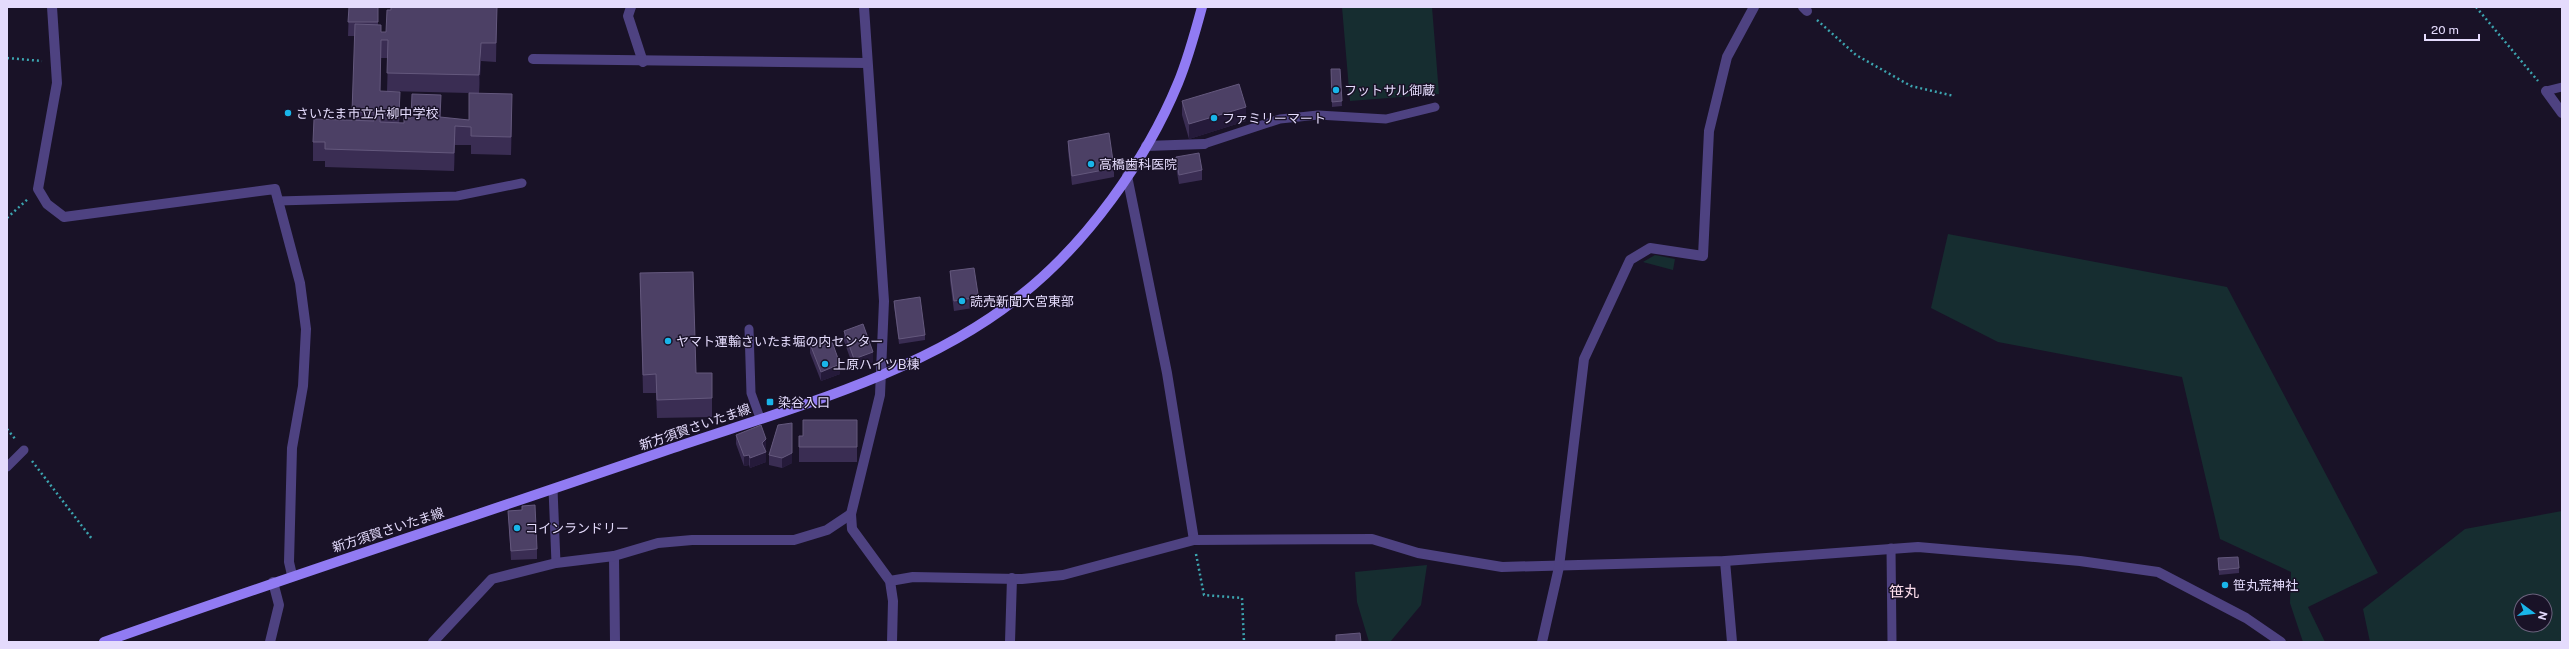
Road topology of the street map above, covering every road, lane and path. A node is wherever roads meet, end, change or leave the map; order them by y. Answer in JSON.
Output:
{"nodes":[{"id":1,"x":52,"y":7,"type":"edge"},
{"id":2,"x":631,"y":7,"type":"edge"},
{"id":3,"x":864,"y":7,"type":"edge"},
{"id":4,"x":1202,"y":7,"type":"edge"},
{"id":5,"x":1754,"y":7,"type":"edge"},
{"id":6,"x":2476,"y":7,"type":"edge"},
{"id":7,"x":1805,"y":9,"type":"edge"},
{"id":8,"x":7,"y":58,"type":"edge"},
{"id":9,"x":533,"y":59,"type":"dead end"},
{"id":10,"x":55,"y":62,"type":"junction"},
{"id":11,"x":643,"y":62,"type":"junction"},
{"id":12,"x":867,"y":63,"type":"junction"},
{"id":13,"x":2562,"y":86,"type":"edge"},
{"id":14,"x":2546,"y":91,"type":"junction"},
{"id":15,"x":1954,"y":96,"type":"dead end"},
{"id":16,"x":1435,"y":107,"type":"dead end"},
{"id":17,"x":2562,"y":113,"type":"edge"},
{"id":18,"x":1204,"y":144,"type":"joint"},
{"id":19,"x":1146,"y":146,"type":"junction"},
{"id":20,"x":1127,"y":176,"type":"junction"},
{"id":21,"x":522,"y":182,"type":"dead end"},
{"id":22,"x":38,"y":189,"type":"junction"},
{"id":23,"x":278,"y":201,"type":"junction"},
{"id":24,"x":7,"y":218,"type":"edge"},
{"id":25,"x":749,"y":329,"type":"dead end"},
{"id":26,"x":881,"y":376,"type":"junction"},
{"id":27,"x":760,"y":418,"type":"junction"},
{"id":28,"x":7,"y":430,"type":"edge"},
{"id":29,"x":24,"y":450,"type":"junction"},
{"id":30,"x":7,"y":467,"type":"edge"},
{"id":31,"x":553,"y":489,"type":"junction"},
{"id":32,"x":851,"y":514,"type":"junction"},
{"id":33,"x":92,"y":539,"type":"dead end"},
{"id":34,"x":1194,"y":540,"type":"junction"},
{"id":35,"x":1891,"y":548,"type":"junction"},
{"id":36,"x":614,"y":556,"type":"junction"},
{"id":37,"x":1725,"y":561,"type":"junction"},
{"id":38,"x":556,"y":563,"type":"junction"},
{"id":39,"x":1559,"y":566,"type":"junction"},
{"id":40,"x":292,"y":575,"type":"junction"},
{"id":41,"x":1012,"y":578,"type":"junction"},
{"id":42,"x":890,"y":581,"type":"junction"},
{"id":43,"x":273,"y":582,"type":"junction"},
{"id":44,"x":104,"y":642,"type":"edge"},
{"id":45,"x":270,"y":642,"type":"edge"},
{"id":46,"x":433,"y":642,"type":"edge"},
{"id":47,"x":615,"y":642,"type":"edge"},
{"id":48,"x":892,"y":642,"type":"edge"},
{"id":49,"x":1010,"y":642,"type":"edge"},
{"id":50,"x":1244,"y":642,"type":"edge"},
{"id":51,"x":1542,"y":642,"type":"edge"},
{"id":52,"x":1732,"y":642,"type":"edge"},
{"id":53,"x":1892,"y":642,"type":"edge"},
{"id":54,"x":2281,"y":642,"type":"edge"}],
"edges":[{"from":1,"to":10,"type":"street"},
{"from":2,"to":11,"type":"street"},
{"from":3,"to":12,"type":"street"},
{"from":4,"to":19,"type":"main road","name":"新方須賀さいたま線"},
{"from":5,"to":39,"type":"street"},
{"from":6,"to":14,"type":"path"},
{"from":7,"to":15,"type":"path"},
{"from":8,"to":10,"type":"path"},
{"from":9,"to":11,"type":"street"},
{"from":10,"to":22,"type":"street"},
{"from":11,"to":12,"type":"street"},
{"from":12,"to":26,"type":"street"},
{"from":13,"to":14,"type":"lane"},
{"from":14,"to":17,"type":"street"},
{"from":16,"to":18,"type":"lane"},
{"from":18,"to":19,"type":"street"},
{"from":19,"to":20,"type":"main road","name":"新方須賀さいたま線"},
{"from":20,"to":26,"type":"main road","name":"新方須賀さいたま線"},
{"from":20,"to":34,"type":"street"},
{"from":21,"to":23,"type":"lane"},
{"from":22,"to":23,"type":"street"},
{"from":22,"to":24,"type":"path"},
{"from":23,"to":40,"type":"street"},
{"from":25,"to":27,"type":"lane"},
{"from":26,"to":27,"type":"main road","name":"新方須賀さいたま線"},
{"from":26,"to":32,"type":"street"},
{"from":27,"to":31,"type":"main road","name":"新方須賀さいたま線"},
{"from":28,"to":29,"type":"path"},
{"from":29,"to":30,"type":"lane"},
{"from":29,"to":33,"type":"path"},
{"from":31,"to":38,"type":"lane"},
{"from":31,"to":40,"type":"main road","name":"新方須賀さいたま線"},
{"from":32,"to":36,"type":"street"},
{"from":32,"to":42,"type":"street"},
{"from":34,"to":39,"type":"street"},
{"from":34,"to":41,"type":"street"},
{"from":34,"to":50,"type":"path"},
{"from":35,"to":37,"type":"street"},
{"from":35,"to":53,"type":"lane"},
{"from":35,"to":54,"type":"street"},
{"from":36,"to":38,"type":"street"},
{"from":36,"to":47,"type":"street"},
{"from":37,"to":39,"type":"street"},
{"from":37,"to":52,"type":"street"},
{"from":38,"to":46,"type":"street"},
{"from":39,"to":51,"type":"street"},
{"from":40,"to":43,"type":"main road","name":"新方須賀さいたま線"},
{"from":41,"to":42,"type":"street"},
{"from":41,"to":49,"type":"street"},
{"from":42,"to":48,"type":"street"},
{"from":43,"to":44,"type":"main road","name":"新方須賀さいたま線"},
{"from":43,"to":45,"type":"street"}]}
